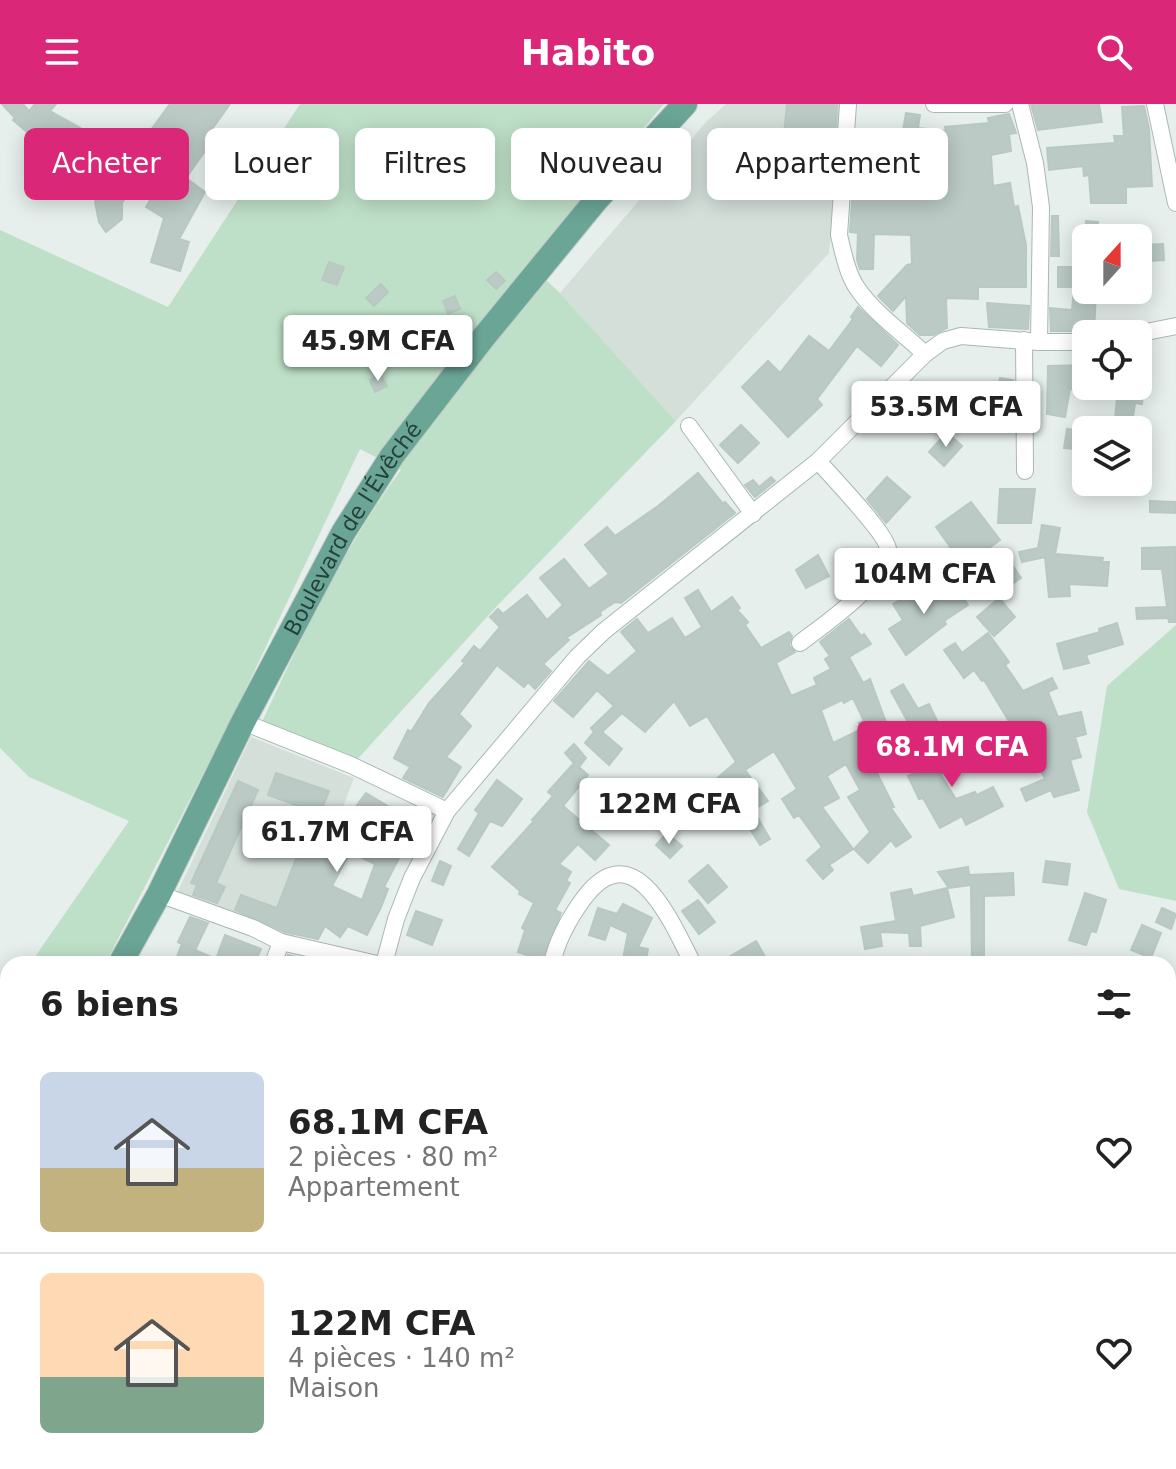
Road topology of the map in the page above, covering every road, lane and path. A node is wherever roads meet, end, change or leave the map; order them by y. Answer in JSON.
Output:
{"nodes":[{"id":1,"x":685,"y":104,"type":"edge"},
{"id":2,"x":848,"y":104,"type":"edge"},
{"id":3,"x":934,"y":104,"type":"edge"},
{"id":4,"x":1005,"y":104,"type":"edge"},
{"id":5,"x":1020,"y":104,"type":"edge"},
{"id":6,"x":1155,"y":104,"type":"edge"},
{"id":7,"x":1176,"y":203,"type":"edge"},
{"id":8,"x":1176,"y":326,"type":"edge"},
{"id":9,"x":1152,"y":331,"type":"edge"},
{"id":10,"x":1032,"y":341,"type":"junction"},
{"id":11,"x":1072,"y":342,"type":"edge"},
{"id":12,"x":925,"y":354,"type":"junction"},
{"id":13,"x":689,"y":426,"type":"dead end"},
{"id":14,"x":818,"y":461,"type":"junction"},
{"id":15,"x":1025,"y":471,"type":"dead end"},
{"id":16,"x":753,"y":514,"type":"junction"},
{"id":17,"x":800,"y":643,"type":"dead end"},
{"id":18,"x":243,"y":722,"type":"junction"},
{"id":19,"x":447,"y":811,"type":"junction"},
{"id":20,"x":159,"y":894,"type":"junction"},
{"id":21,"x":281,"y":942,"type":"junction"},
{"id":22,"x":124,"y":956,"type":"edge"},
{"id":23,"x":276,"y":956,"type":"edge"},
{"id":24,"x":342,"y":956,"type":"edge"},
{"id":25,"x":386,"y":956,"type":"edge"},
{"id":26,"x":555,"y":956,"type":"edge"},
{"id":27,"x":689,"y":956,"type":"edge"}],
"edges":[{"from":1,"to":18,"type":"main road","name":"Boulevard de l'Évêché"},
{"from":2,"to":12,"type":"street"},
{"from":3,"to":4,"type":"street"},
{"from":5,"to":10,"type":"street"},
{"from":6,"to":7,"type":"street"},
{"from":8,"to":9,"type":"street"},
{"from":10,"to":11,"type":"street"},
{"from":10,"to":12,"type":"street"},
{"from":10,"to":15,"type":"street"},
{"from":12,"to":14,"type":"street"},
{"from":13,"to":16,"type":"street"},
{"from":14,"to":16,"type":"street"},
{"from":14,"to":17,"type":"street"},
{"from":16,"to":19,"type":"street"},
{"from":18,"to":19,"type":"street"},
{"from":18,"to":20,"type":"main road","name":"Boulevard de l'Évêché"},
{"from":19,"to":25,"type":"street"},
{"from":20,"to":21,"type":"street"},
{"from":20,"to":22,"type":"main road","name":"Boulevard de l'Évêché"},
{"from":21,"to":23,"type":"street"},
{"from":21,"to":24,"type":"street"},
{"from":26,"to":27,"type":"street"}]}
